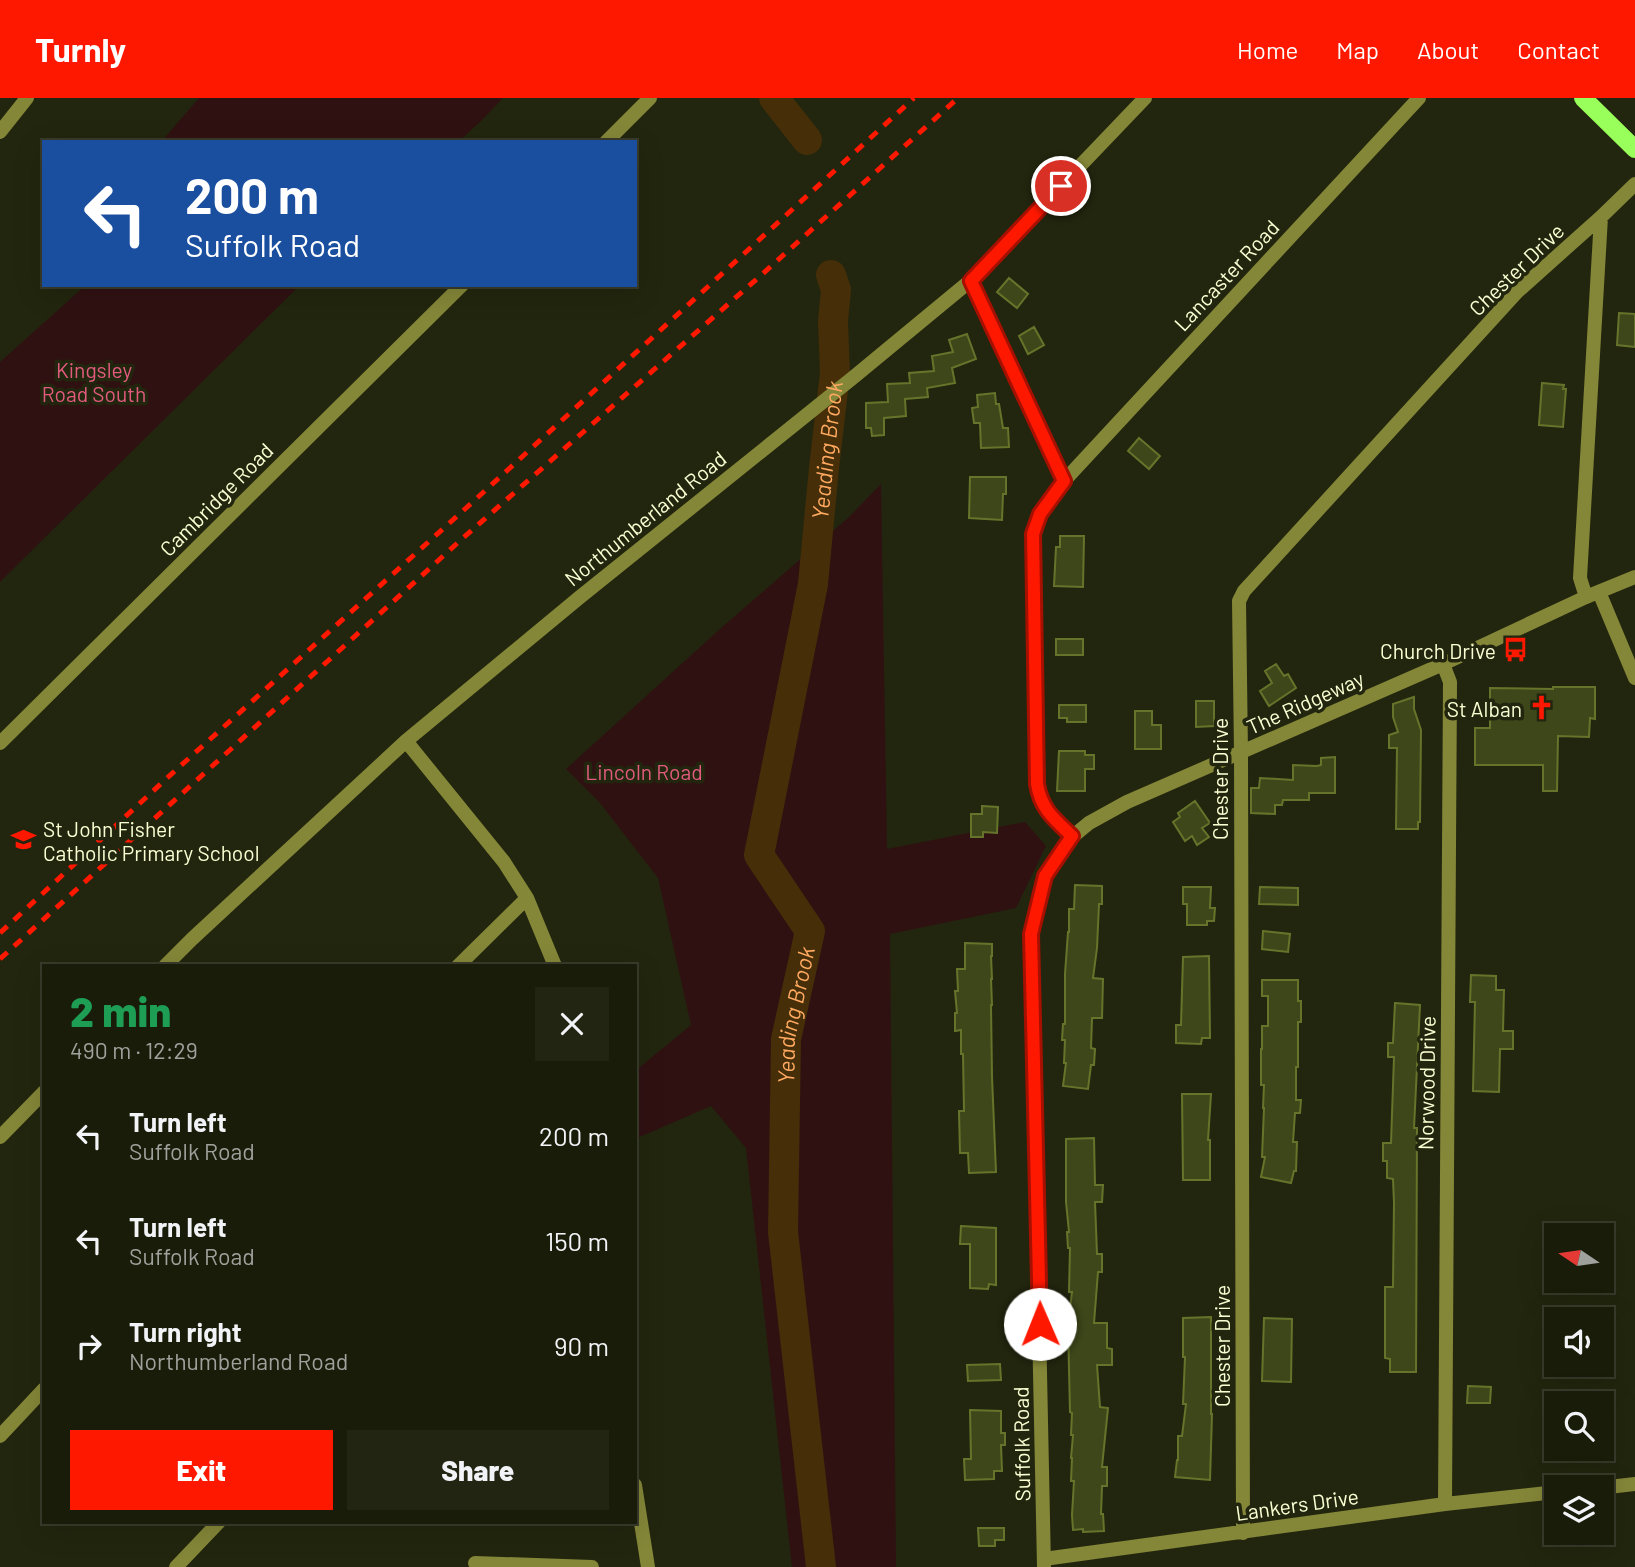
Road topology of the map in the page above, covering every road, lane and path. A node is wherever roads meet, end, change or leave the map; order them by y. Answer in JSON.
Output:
{"nodes":[{"id":1,"x":650,"y":98,"type":"edge"},
{"id":2,"x":1146,"y":98,"type":"edge"},
{"id":3,"x":1419,"y":98,"type":"edge"},
{"id":4,"x":1583,"y":98,"type":"edge"},
{"id":5,"x":23,"y":100,"type":"edge"},
{"id":6,"x":0,"y":132,"type":"edge"},
{"id":7,"x":608,"y":140,"type":"edge"},
{"id":8,"x":1635,"y":149,"type":"edge"},
{"id":9,"x":1635,"y":184,"type":"edge"},
{"id":10,"x":1601,"y":217,"type":"junction"},
{"id":11,"x":971,"y":281,"type":"junction"},
{"id":12,"x":459,"y":287,"type":"edge"},
{"id":13,"x":1064,"y":481,"type":"junction"},
{"id":14,"x":1635,"y":577,"type":"edge"},
{"id":15,"x":1593,"y":595,"type":"junction"},
{"id":16,"x":1443,"y":664,"type":"junction"},
{"id":17,"x":1635,"y":678,"type":"edge"},
{"id":18,"x":406,"y":741,"type":"junction"},
{"id":19,"x":0,"y":743,"type":"edge"},
{"id":20,"x":1241,"y":753,"type":"junction"},
{"id":21,"x":1072,"y":836,"type":"junction"},
{"id":22,"x":527,"y":898,"type":"junction"},
{"id":23,"x":167,"y":964,"type":"edge"},
{"id":24,"x":460,"y":964,"type":"edge"},
{"id":25,"x":554,"y":964,"type":"edge"},
{"id":26,"x":42,"y":1093,"type":"edge"},
{"id":27,"x":0,"y":1137,"type":"edge"},
{"id":28,"x":42,"y":1391,"type":"edge"},
{"id":29,"x":0,"y":1436,"type":"edge"},
{"id":30,"x":1635,"y":1484,"type":"edge"},
{"id":31,"x":1614,"y":1486,"type":"edge"},
{"id":32,"x":1544,"y":1493,"type":"edge"},
{"id":33,"x":637,"y":1498,"type":"edge"},
{"id":34,"x":1446,"y":1504,"type":"junction"},
{"id":35,"x":217,"y":1524,"type":"edge"},
{"id":36,"x":1243,"y":1533,"type":"junction"},
{"id":37,"x":475,"y":1563,"type":"dead end"},
{"id":38,"x":1044,"y":1563,"type":"edge"},
{"id":39,"x":176,"y":1567,"type":"edge"},
{"id":40,"x":592,"y":1567,"type":"edge"},
{"id":41,"x":648,"y":1567,"type":"edge"}],
"edges":[{"from":1,"to":7,"type":"street"},
{"from":2,"to":11,"type":"street","name":"Northumberland Road"},
{"from":3,"to":13,"type":"street","name":"Lancaster Road"},
{"from":4,"to":8,"type":"main road"},
{"from":5,"to":6,"type":"street"},
{"from":9,"to":10,"type":"street","name":"Chester Drive"},
{"from":10,"to":15,"type":"street"},
{"from":10,"to":20,"type":"street","name":"Chester Drive"},
{"from":11,"to":13,"type":"street"},
{"from":11,"to":18,"type":"street","name":"Northumberland Road"},
{"from":12,"to":19,"type":"street","name":"Cambridge Road"},
{"from":13,"to":21,"type":"street"},
{"from":14,"to":15,"type":"street","name":"The Ridgeway"},
{"from":15,"to":16,"type":"street","name":"The Ridgeway"},
{"from":15,"to":17,"type":"street"},
{"from":16,"to":20,"type":"street","name":"The Ridgeway"},
{"from":16,"to":34,"type":"street","name":"Norwood Drive"},
{"from":18,"to":22,"type":"street"},
{"from":18,"to":23,"type":"street","name":"Northumberland Road"},
{"from":20,"to":21,"type":"street","name":"The Ridgeway"},
{"from":20,"to":36,"type":"street","name":"Chester Drive"},
{"from":21,"to":38,"type":"street","name":"Suffolk Road"},
{"from":22,"to":24,"type":"street"},
{"from":22,"to":25,"type":"street"},
{"from":26,"to":27,"type":"street"},
{"from":28,"to":29,"type":"street"},
{"from":30,"to":31,"type":"street"},
{"from":32,"to":34,"type":"street","name":"Lankers Drive"},
{"from":33,"to":41,"type":"street"},
{"from":34,"to":36,"type":"street","name":"Lankers Drive"},
{"from":35,"to":39,"type":"street"},
{"from":36,"to":38,"type":"street","name":"Lankers Drive"},
{"from":37,"to":40,"type":"street"}]}
